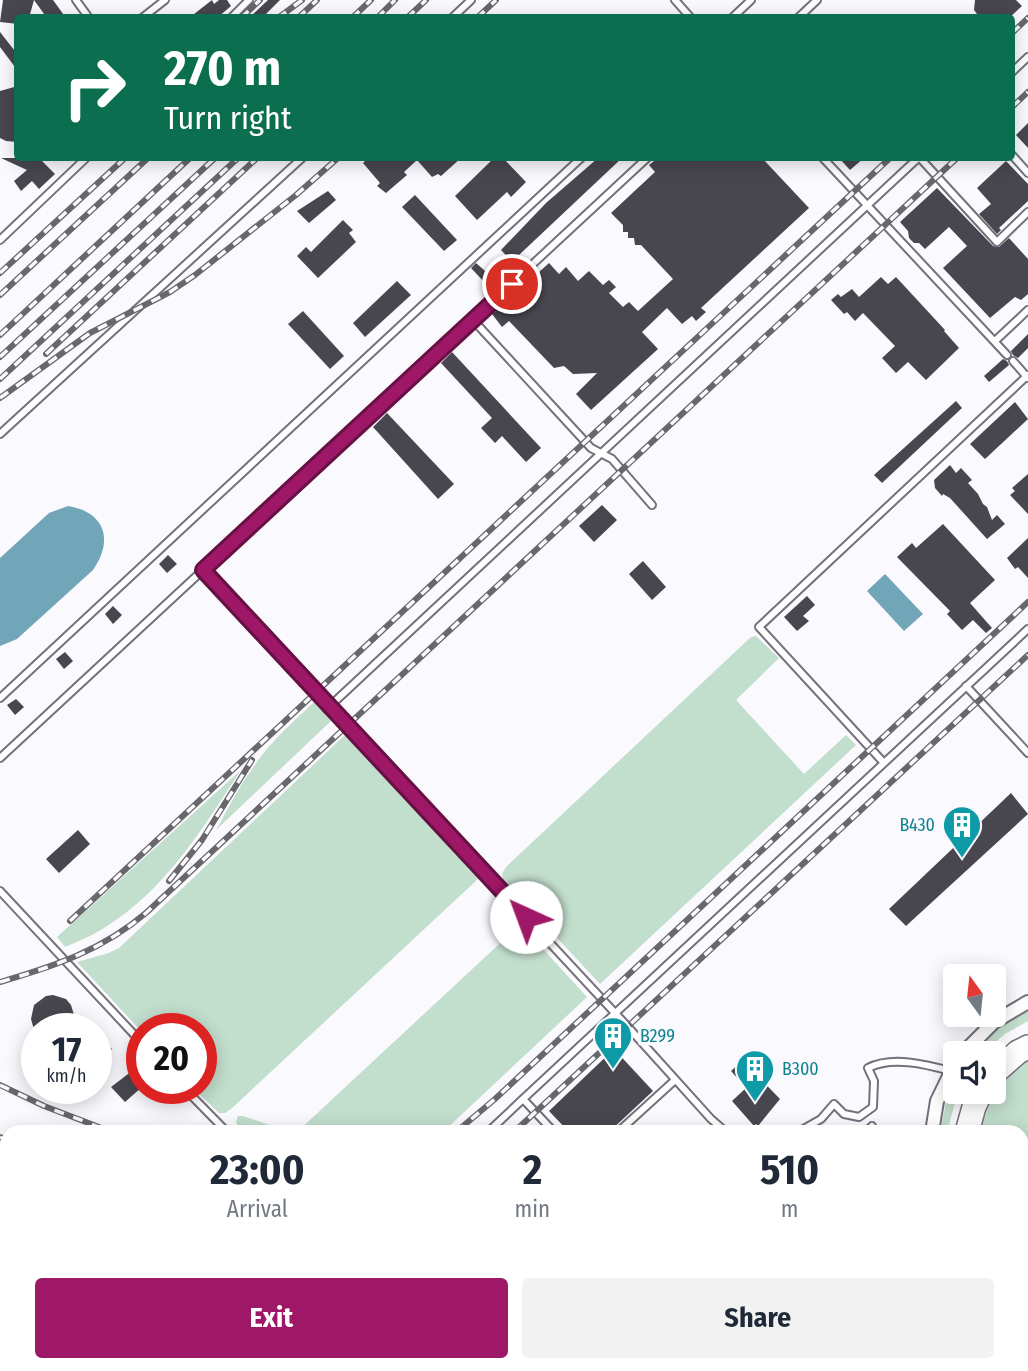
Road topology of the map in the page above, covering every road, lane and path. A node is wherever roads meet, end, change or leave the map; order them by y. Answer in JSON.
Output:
{"nodes":[{"id":1,"x":165,"y":0,"type":"edge"},
{"id":2,"x":249,"y":0,"type":"edge"},
{"id":3,"x":471,"y":0,"type":"edge"},
{"id":4,"x":675,"y":0,"type":"edge"},
{"id":5,"x":751,"y":0,"type":"edge"},
{"id":6,"x":817,"y":0,"type":"edge"},
{"id":7,"x":147,"y":14,"type":"edge"},
{"id":8,"x":235,"y":14,"type":"edge"},
{"id":9,"x":456,"y":14,"type":"edge"},
{"id":10,"x":687,"y":14,"type":"edge"},
{"id":11,"x":736,"y":14,"type":"edge"},
{"id":12,"x":802,"y":14,"type":"edge"},
{"id":13,"x":1028,"y":57,"type":"edge"},
{"id":14,"x":1015,"y":69,"type":"edge"},
{"id":15,"x":1015,"y":158,"type":"edge"},
{"id":16,"x":83,"y":161,"type":"edge"},
{"id":17,"x":299,"y":161,"type":"edge"},
{"id":18,"x":578,"y":161,"type":"edge"},
{"id":19,"x":644,"y":161,"type":"edge"},
{"id":20,"x":826,"y":161,"type":"edge"},
{"id":21,"x":916,"y":161,"type":"edge"},
{"id":22,"x":922,"y":161,"type":"edge"},
{"id":23,"x":1028,"y":173,"type":"edge"},
{"id":24,"x":867,"y":204,"type":"junction"},
{"id":25,"x":1028,"y":212,"type":"edge"},
{"id":26,"x":0,"y":240,"type":"edge"},
{"id":27,"x":1028,"y":310,"type":"edge"},
{"id":28,"x":473,"y":320,"type":"junction"},
{"id":29,"x":995,"y":341,"type":"junction"},
{"id":30,"x":1007,"y":355,"type":"dead end"},
{"id":31,"x":1013,"y":361,"type":"dead end"},
{"id":32,"x":1027,"y":376,"type":"edge"},
{"id":33,"x":0,"y":433,"type":"edge"},
{"id":34,"x":601,"y":453,"type":"junction"},
{"id":35,"x":652,"y":505,"type":"dead end"},
{"id":36,"x":203,"y":570,"type":"junction"},
{"id":37,"x":1028,"y":629,"type":"edge"},
{"id":38,"x":966,"y":686,"type":"junction"},
{"id":39,"x":0,"y":698,"type":"edge"},
{"id":40,"x":330,"y":706,"type":"junction"},
{"id":41,"x":1028,"y":753,"type":"edge"},
{"id":42,"x":0,"y":758,"type":"edge"},
{"id":43,"x":884,"y":763,"type":"junction"},
{"id":44,"x":0,"y":891,"type":"edge"},
{"id":45,"x":1028,"y":1002,"type":"edge"},
{"id":46,"x":616,"y":1014,"type":"junction"},
{"id":47,"x":126,"y":1026,"type":"edge"},
{"id":48,"x":1028,"y":1033,"type":"edge"},
{"id":49,"x":975,"y":1041,"type":"edge"},
{"id":50,"x":1006,"y":1047,"type":"edge"},
{"id":51,"x":1028,"y":1047,"type":"edge"},
{"id":52,"x":1006,"y":1062,"type":"edge"},
{"id":53,"x":943,"y":1066,"type":"edge"},
{"id":54,"x":676,"y":1080,"type":"junction"},
{"id":55,"x":943,"y":1088,"type":"edge"},
{"id":56,"x":523,"y":1099,"type":"junction"},
{"id":57,"x":200,"y":1104,"type":"edge"},
{"id":58,"x":963,"y":1104,"type":"edge"},
{"id":59,"x":975,"y":1104,"type":"edge"},
{"id":60,"x":220,"y":1125,"type":"edge"},
{"id":61,"x":495,"y":1125,"type":"edge"},
{"id":62,"x":547,"y":1125,"type":"edge"},
{"id":63,"x":626,"y":1125,"type":"edge"},
{"id":64,"x":719,"y":1125,"type":"edge"},
{"id":65,"x":810,"y":1125,"type":"edge"},
{"id":66,"x":933,"y":1125,"type":"edge"},
{"id":67,"x":956,"y":1125,"type":"edge"},
{"id":68,"x":969,"y":1125,"type":"edge"}],
"edges":[{"from":1,"to":7,"type":"lane"},
{"from":2,"to":8,"type":"lane"},
{"from":3,"to":9,"type":"lane"},
{"from":4,"to":10,"type":"lane"},
{"from":5,"to":11,"type":"lane"},
{"from":6,"to":12,"type":"lane"},
{"from":13,"to":14,"type":"lane"},
{"from":15,"to":23,"type":"lane"},
{"from":16,"to":26,"type":"lane"},
{"from":17,"to":33,"type":"lane"},
{"from":18,"to":39,"type":"lane"},
{"from":19,"to":28,"type":"lane"},
{"from":20,"to":24,"type":"lane"},
{"from":21,"to":24,"type":"lane"},
{"from":22,"to":25,"type":"lane"},
{"from":24,"to":29,"type":"lane"},
{"from":24,"to":34,"type":"lane"},
{"from":27,"to":29,"type":"lane"},
{"from":28,"to":34,"type":"lane"},
{"from":28,"to":36,"type":"lane"},
{"from":29,"to":30,"type":"lane"},
{"from":31,"to":32,"type":"lane"},
{"from":32,"to":43,"type":"lane"},
{"from":34,"to":35,"type":"lane"},
{"from":34,"to":40,"type":"lane"},
{"from":36,"to":40,"type":"lane"},
{"from":36,"to":42,"type":"lane"},
{"from":37,"to":38,"type":"lane"},
{"from":38,"to":41,"type":"lane"},
{"from":38,"to":43,"type":"lane"},
{"from":40,"to":46,"type":"lane"},
{"from":43,"to":46,"type":"lane"},
{"from":44,"to":47,"type":"lane"},
{"from":45,"to":49,"type":"street"},
{"from":46,"to":54,"type":"lane"},
{"from":46,"to":56,"type":"lane"},
{"from":48,"to":50,"type":"highway"},
{"from":51,"to":52,"type":"highway"},
{"from":53,"to":65,"type":"lane"},
{"from":54,"to":63,"type":"lane"},
{"from":54,"to":64,"type":"lane"},
{"from":55,"to":66,"type":"street"},
{"from":56,"to":61,"type":"lane"},
{"from":56,"to":62,"type":"lane"},
{"from":57,"to":60,"type":"lane"},
{"from":58,"to":67,"type":"highway"},
{"from":59,"to":68,"type":"highway"}]}
